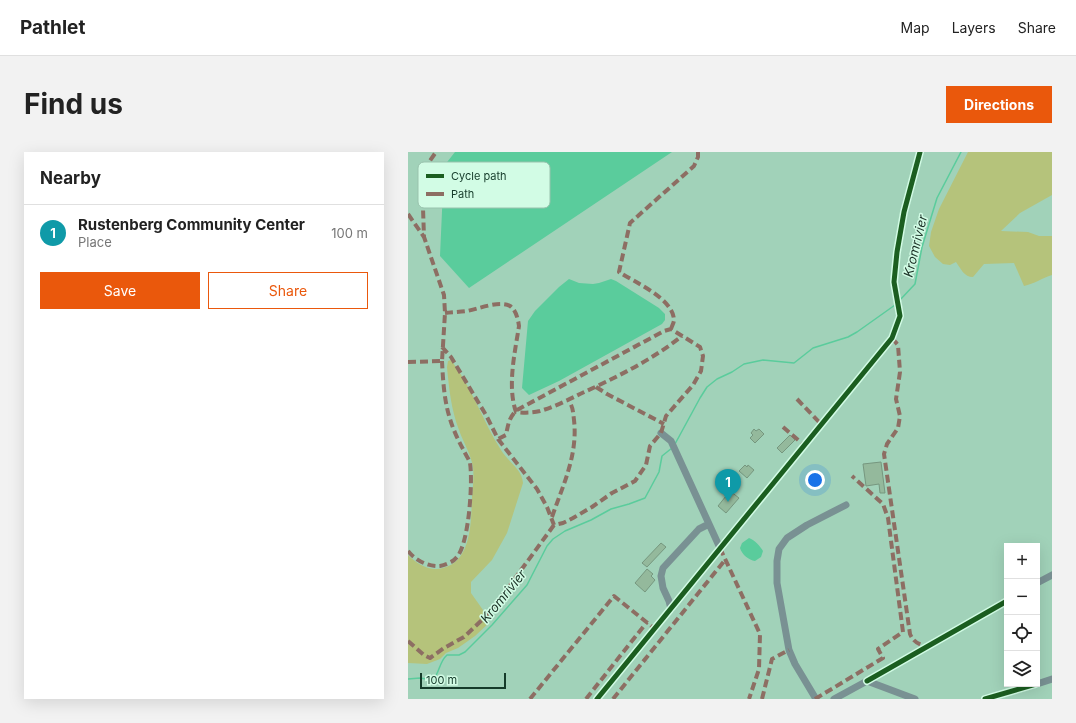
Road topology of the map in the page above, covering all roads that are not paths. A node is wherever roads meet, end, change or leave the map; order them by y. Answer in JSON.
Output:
{"nodes":[{"id":1,"x":920,"y":152,"type":"edge"},
{"id":2,"x":661,"y":433,"type":"dead end"},
{"id":3,"x":846,"y":505,"type":"dead end"},
{"id":4,"x":709,"y":524,"type":"junction"},
{"id":5,"x":720,"y":548,"type":"junction"},
{"id":6,"x":1052,"y":575,"type":"edge"},
{"id":7,"x":1040,"y":582,"type":"edge"},
{"id":8,"x":1004,"y":603,"type":"edge"},
{"id":9,"x":671,"y":609,"type":"junction"},
{"id":10,"x":1052,"y":679,"type":"edge"},
{"id":11,"x":868,"y":681,"type":"junction"},
{"id":12,"x":1040,"y":683,"type":"edge"},
{"id":13,"x":1026,"y":687,"type":"edge"},
{"id":14,"x":597,"y":699,"type":"edge"},
{"id":15,"x":816,"y":699,"type":"edge"},
{"id":16,"x":834,"y":699,"type":"edge"},
{"id":17,"x":915,"y":699,"type":"edge"},
{"id":18,"x":985,"y":699,"type":"edge"}],
"edges":[{"from":1,"to":5,"type":"street"},
{"from":2,"to":4,"type":"street"},
{"from":3,"to":15,"type":"street"},
{"from":4,"to":5,"type":"street"},
{"from":4,"to":9,"type":"street"},
{"from":5,"to":9,"type":"street"},
{"from":6,"to":7,"type":"street"},
{"from":8,"to":11,"type":"street"},
{"from":9,"to":14,"type":"street"},
{"from":10,"to":12,"type":"street"},
{"from":11,"to":16,"type":"street"},
{"from":11,"to":17,"type":"street"},
{"from":13,"to":18,"type":"street"}]}
